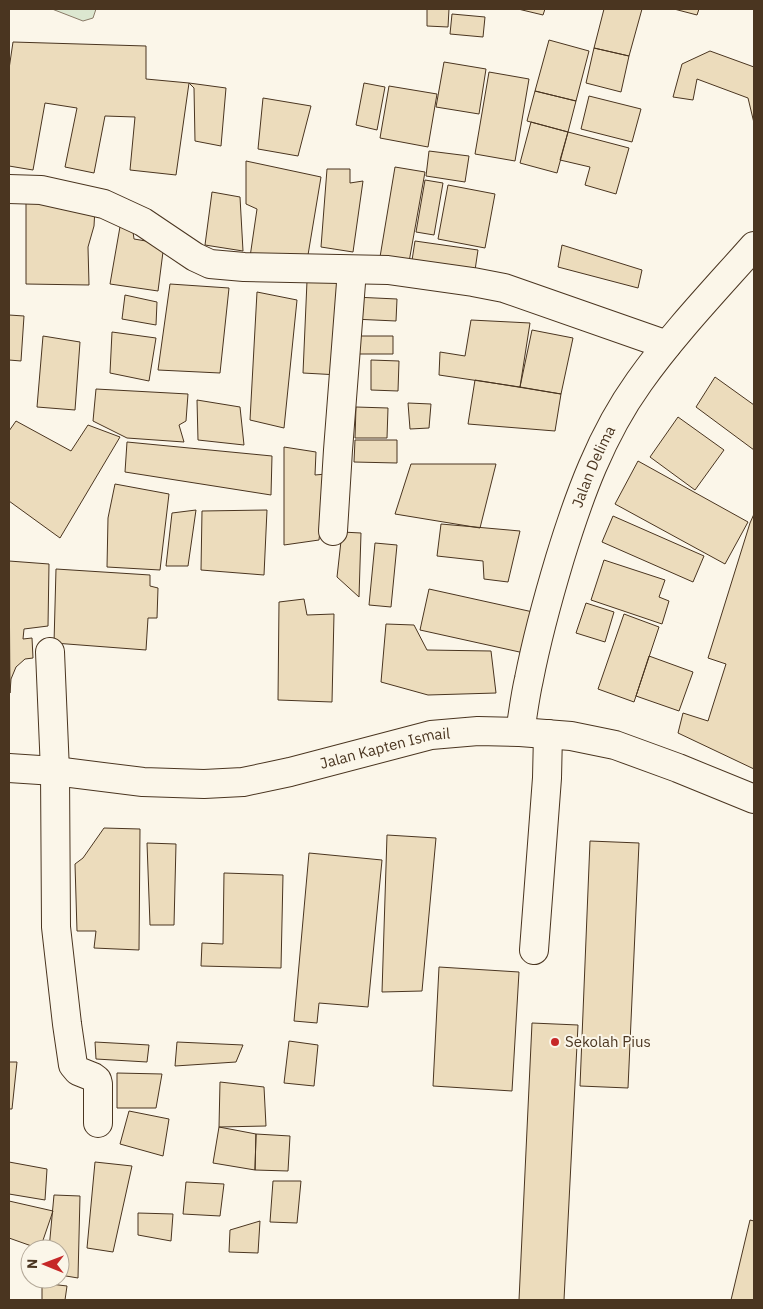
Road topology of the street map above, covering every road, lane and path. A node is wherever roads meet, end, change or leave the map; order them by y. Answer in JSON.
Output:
{"nodes":[{"id":1,"x":9,"y":189,"type":"edge"},
{"id":2,"x":754,"y":246,"type":"edge"},
{"id":3,"x":352,"y":270,"type":"junction"},
{"id":4,"x":667,"y":345,"type":"junction"},
{"id":5,"x":333,"y":531,"type":"dead end"},
{"id":6,"x":50,"y":652,"type":"dead end"},
{"id":7,"x":520,"y":732,"type":"junction"},
{"id":8,"x":548,"y":734,"type":"junction"},
{"id":9,"x":9,"y":768,"type":"edge"},
{"id":10,"x":55,"y":771,"type":"junction"},
{"id":11,"x":754,"y":799,"type":"edge"},
{"id":12,"x":534,"y":950,"type":"dead end"},
{"id":13,"x":98,"y":1123,"type":"dead end"}],
"edges":[{"from":1,"to":3,"type":"street"},
{"from":2,"to":4,"type":"street","name":"Jalan Delima"},
{"from":3,"to":4,"type":"street"},
{"from":3,"to":5,"type":"street"},
{"from":4,"to":7,"type":"street","name":"Jalan Delima"},
{"from":6,"to":10,"type":"street"},
{"from":7,"to":8,"type":"street","name":"Jalan Kapten Ismail"},
{"from":7,"to":10,"type":"street","name":"Jalan Kapten Ismail"},
{"from":8,"to":11,"type":"street","name":"Jalan Kapten Ismail"},
{"from":8,"to":12,"type":"street"},
{"from":9,"to":10,"type":"street","name":"Jalan Kapten Ismail"},
{"from":10,"to":13,"type":"street"}]}
